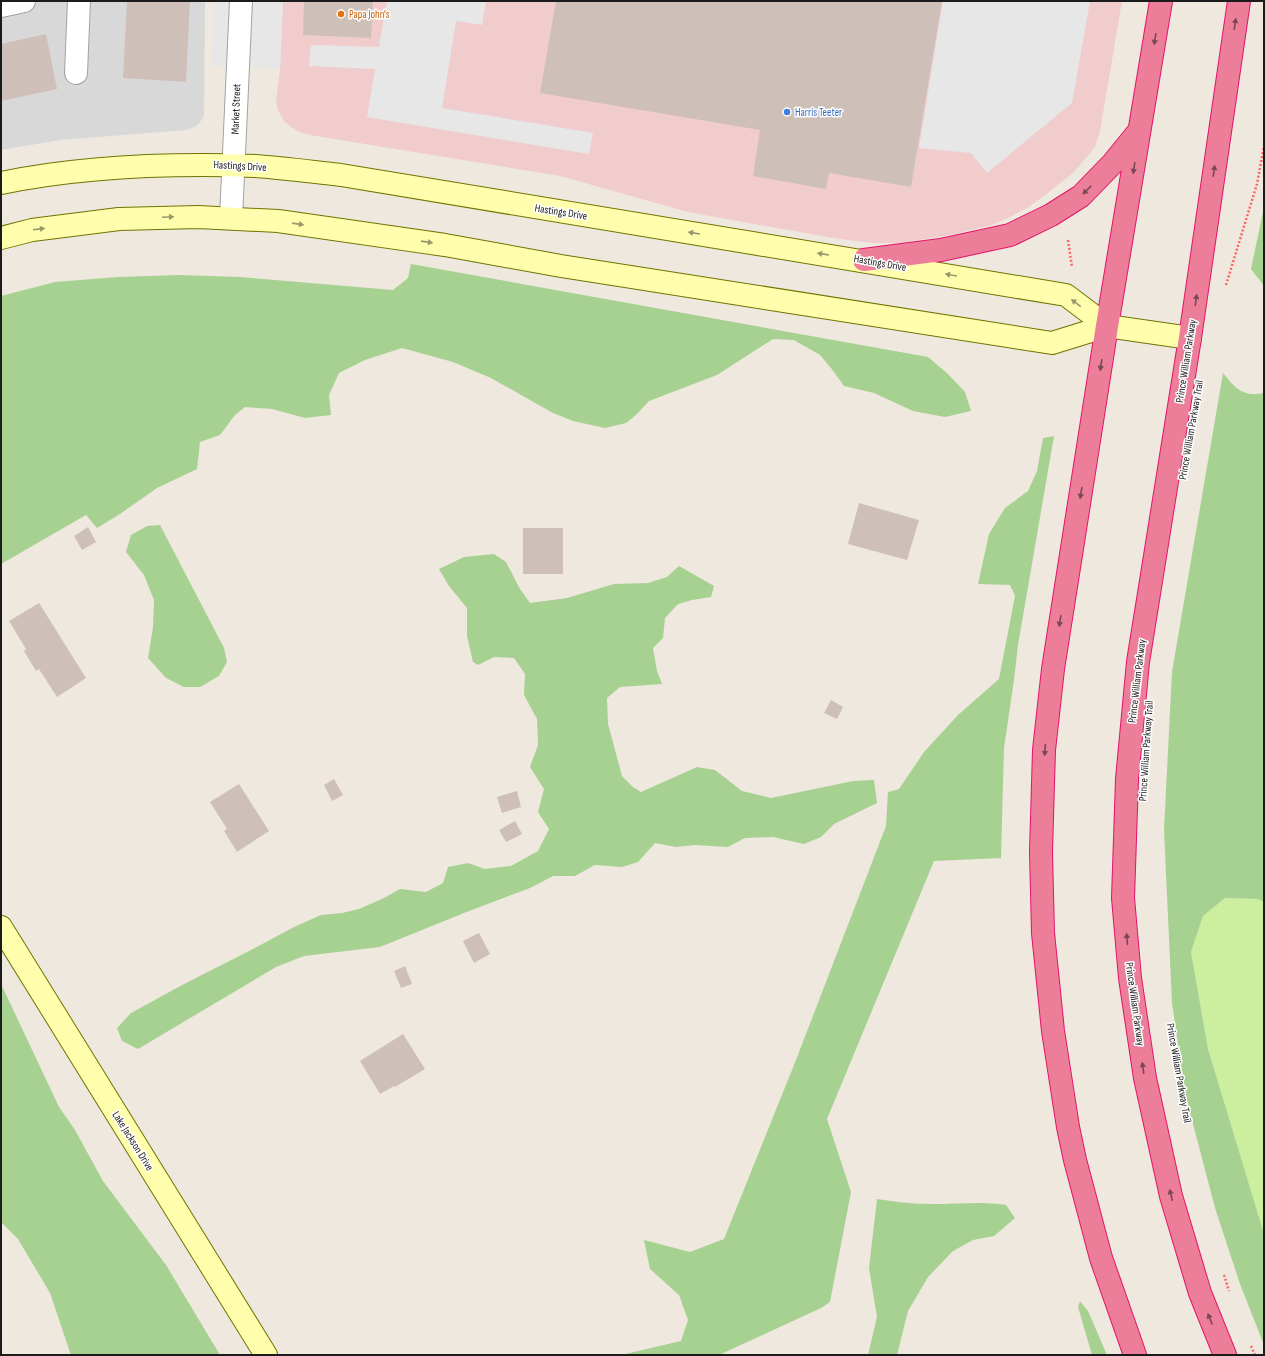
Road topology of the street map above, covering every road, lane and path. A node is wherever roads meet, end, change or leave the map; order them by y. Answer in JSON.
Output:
{"nodes":[{"id":1,"x":24,"y":1,"type":"edge"},
{"id":2,"x":79,"y":1,"type":"edge"},
{"id":3,"x":241,"y":1,"type":"edge"},
{"id":4,"x":1161,"y":1,"type":"edge"},
{"id":5,"x":1239,"y":1,"type":"edge"},
{"id":6,"x":1,"y":6,"type":"edge"},
{"id":7,"x":76,"y":73,"type":"dead end"},
{"id":8,"x":1140,"y":130,"type":"junction"},
{"id":9,"x":1264,"y":146,"type":"edge"},
{"id":10,"x":233,"y":166,"type":"junction"},
{"id":11,"x":1,"y":183,"type":"edge"},
{"id":12,"x":231,"y":218,"type":"junction"},
{"id":13,"x":1,"y":238,"type":"edge"},
{"id":14,"x":1068,"y":240,"type":"dead end"},
{"id":15,"x":864,"y":260,"type":"junction"},
{"id":16,"x":1072,"y":266,"type":"dead end"},
{"id":17,"x":1225,"y":286,"type":"dead end"},
{"id":18,"x":1107,"y":326,"type":"junction"},
{"id":19,"x":1190,"y":338,"type":"junction"},
{"id":20,"x":1,"y":927,"type":"edge"},
{"id":21,"x":1222,"y":1271,"type":"dead end"},
{"id":22,"x":1230,"y":1292,"type":"dead end"},
{"id":23,"x":1249,"y":1341,"type":"dead end"},
{"id":24,"x":266,"y":1355,"type":"edge"},
{"id":25,"x":1135,"y":1355,"type":"edge"},
{"id":26,"x":1224,"y":1355,"type":"edge"},
{"id":27,"x":1255,"y":1355,"type":"edge"}],
"edges":[{"from":1,"to":6,"type":"street"},
{"from":2,"to":7,"type":"street"},
{"from":3,"to":10,"type":"street","name":"Market Street"},
{"from":4,"to":8,"type":"highway","one_way":true},
{"from":19,"to":5,"type":"highway","name":"Prince William Parkway","one_way":true},
{"from":8,"to":15,"type":"highway","one_way":true},
{"from":8,"to":18,"type":"highway","one_way":true},
{"from":9,"to":17,"type":"path"},
{"from":10,"to":11,"type":"street","name":"Hastings Drive"},
{"from":10,"to":12,"type":"street","name":"Market Street"},
{"from":15,"to":10,"type":"street","name":"Hastings Drive","one_way":true},
{"from":13,"to":12,"type":"street","name":"Hastings Drive","one_way":true},
{"from":12,"to":18,"type":"street","name":"Hastings Drive","one_way":true},
{"from":14,"to":16,"type":"path"},
{"from":18,"to":15,"type":"street","name":"Hastings Drive","one_way":true},
{"from":18,"to":19,"type":"street","name":"Hastings Drive"},
{"from":18,"to":25,"type":"highway","one_way":true},
{"from":26,"to":19,"type":"highway","name":"Prince William Parkway","one_way":true},
{"from":20,"to":24,"type":"street","name":"Lake Jackson Drive"},
{"from":21,"to":22,"type":"path"},
{"from":23,"to":27,"type":"path"}]}
